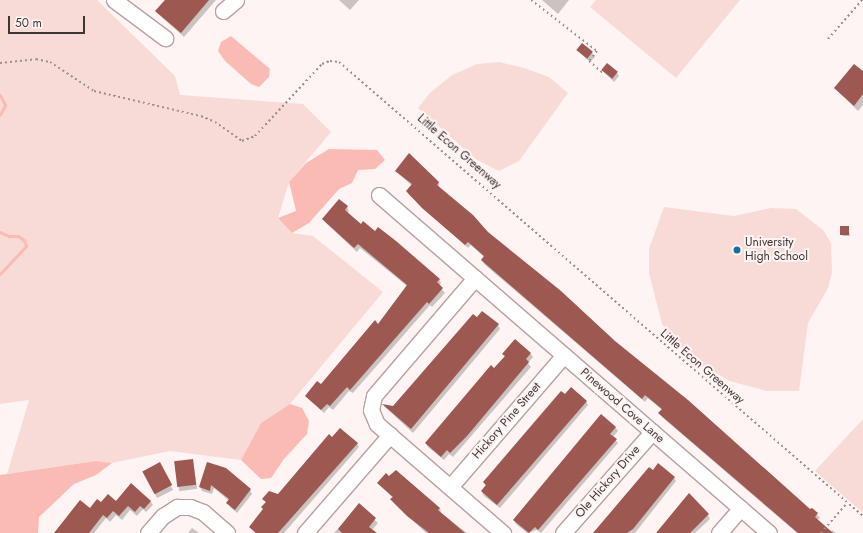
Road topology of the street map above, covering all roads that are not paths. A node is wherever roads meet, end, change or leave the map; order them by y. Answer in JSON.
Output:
{"nodes":[{"id":1,"x":236,"y":0,"type":"edge"},
{"id":2,"x":119,"y":1,"type":"edge"},
{"id":3,"x":224,"y":11,"type":"dead end"},
{"id":4,"x":165,"y":38,"type":"dead end"},
{"id":5,"x":379,"y":195,"type":"dead end"},
{"id":6,"x":475,"y":278,"type":"junction"},
{"id":7,"x":564,"y":355,"type":"junction"},
{"id":8,"x":652,"y":432,"type":"junction"},
{"id":9,"x":390,"y":435,"type":"junction"},
{"id":10,"x":450,"y":487,"type":"junction"},
{"id":11,"x":741,"y":508,"type":"junction"},
{"id":12,"x":148,"y":533,"type":"edge"},
{"id":13,"x":227,"y":533,"type":"edge"},
{"id":14,"x":305,"y":533,"type":"edge"},
{"id":15,"x":503,"y":533,"type":"edge"},
{"id":16,"x":564,"y":533,"type":"edge"},
{"id":17,"x":719,"y":533,"type":"edge"},
{"id":18,"x":770,"y":533,"type":"edge"}],
"edges":[{"from":1,"to":3,"type":"street"},
{"from":2,"to":4,"type":"street"},
{"from":5,"to":6,"type":"street","name":"Pinewood Cove Lane"},
{"from":6,"to":7,"type":"street","name":"Pinewood Cove Lane"},
{"from":6,"to":9,"type":"street"},
{"from":7,"to":8,"type":"street","name":"Pinewood Cove Lane"},
{"from":7,"to":10,"type":"street","name":"Hickory Pine Street"},
{"from":8,"to":11,"type":"street","name":"Pinewood Cove Lane"},
{"from":8,"to":16,"type":"street","name":"Ole Hickory Drive"},
{"from":9,"to":10,"type":"street"},
{"from":9,"to":14,"type":"street"},
{"from":10,"to":15,"type":"street"},
{"from":11,"to":17,"type":"street"},
{"from":11,"to":18,"type":"street","name":"Pinewood Cove Lane"},
{"from":12,"to":13,"type":"street"}]}
